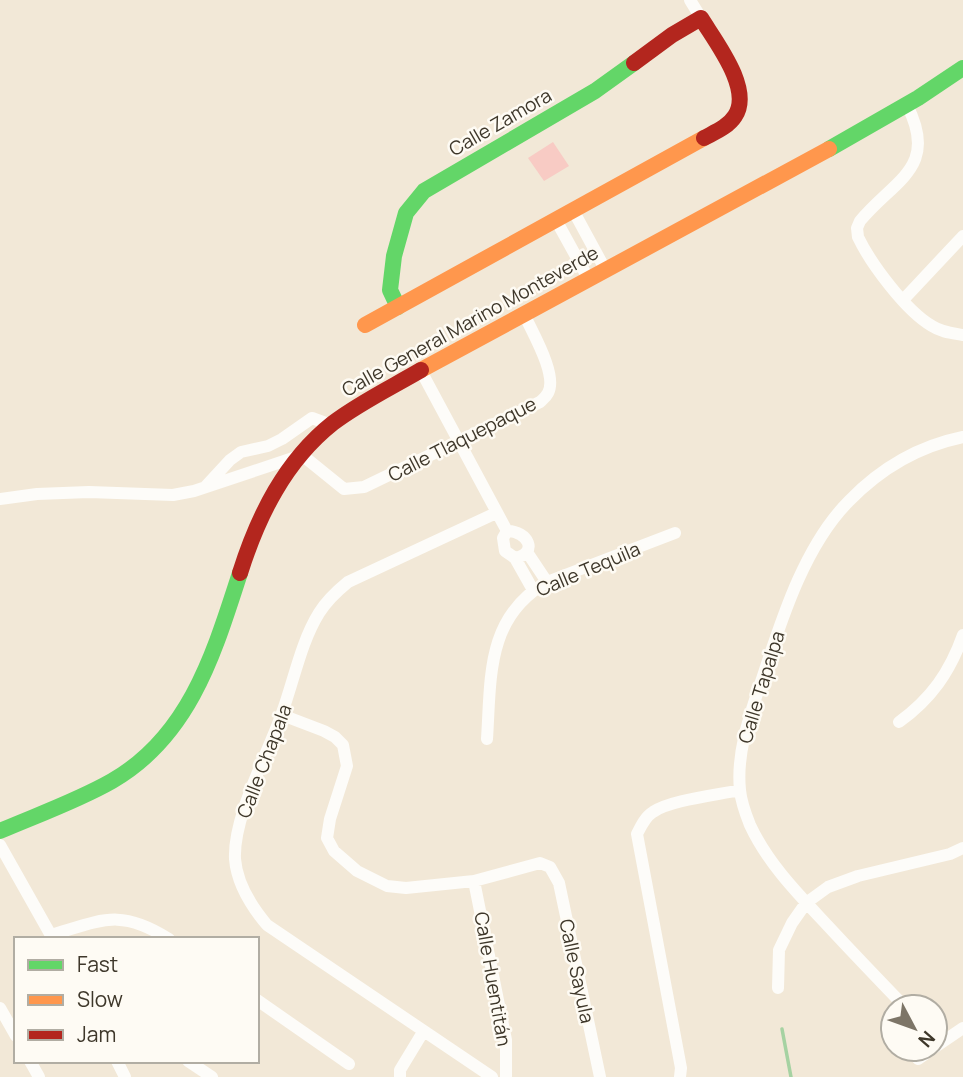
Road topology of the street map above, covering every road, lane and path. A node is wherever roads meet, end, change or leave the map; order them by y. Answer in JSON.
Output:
{"nodes":[{"id":1,"x":690,"y":0,"type":"edge"},
{"id":2,"x":701,"y":18,"type":"junction"},
{"id":3,"x":963,"y":68,"type":"edge"},
{"id":4,"x":907,"y":104,"type":"junction"},
{"id":5,"x":573,"y":209,"type":"junction"},
{"id":6,"x":556,"y":219,"type":"junction"},
{"id":7,"x":963,"y":236,"type":"edge"},
{"id":8,"x":605,"y":269,"type":"junction"},
{"id":9,"x":588,"y":278,"type":"junction"},
{"id":10,"x":903,"y":300,"type":"junction"},
{"id":11,"x":398,"y":307,"type":"junction"},
{"id":12,"x":524,"y":314,"type":"junction"},
{"id":13,"x":365,"y":325,"type":"dead end"},
{"id":14,"x":963,"y":335,"type":"edge"},
{"id":15,"x":420,"y":369,"type":"junction"},
{"id":16,"x":331,"y":425,"type":"junction"},
{"id":17,"x":963,"y":438,"type":"edge"},
{"id":18,"x":459,"y":443,"type":"junction"},
{"id":19,"x":302,"y":455,"type":"junction"},
{"id":20,"x":205,"y":487,"type":"junction"},
{"id":21,"x":0,"y":499,"type":"edge"},
{"id":22,"x":496,"y":513,"type":"junction"},
{"id":23,"x":507,"y":531,"type":"junction"},
{"id":24,"x":675,"y":533,"type":"dead end"},
{"id":25,"x":521,"y":555,"type":"junction"},
{"id":26,"x":547,"y":582,"type":"junction"},
{"id":27,"x":533,"y":590,"type":"junction"},
{"id":28,"x":963,"y":635,"type":"edge"},
{"id":29,"x":282,"y":715,"type":"junction"},
{"id":30,"x":899,"y":722,"type":"dead end"},
{"id":31,"x":487,"y":739,"type":"dead end"},
{"id":32,"x":740,"y":790,"type":"junction"},
{"id":33,"x":0,"y":831,"type":"edge"},
{"id":34,"x":0,"y":845,"type":"edge"},
{"id":35,"x":963,"y":848,"type":"edge"},
{"id":36,"x":474,"y":881,"type":"junction"},
{"id":37,"x":806,"y":903,"type":"junction"},
{"id":38,"x":52,"y":937,"type":"edge"},
{"id":39,"x":165,"y":937,"type":"edge"},
{"id":40,"x":778,"y":988,"type":"dead end"},
{"id":41,"x":892,"y":993,"type":"edge"},
{"id":42,"x":259,"y":1001,"type":"edge"},
{"id":43,"x":0,"y":1008,"type":"edge"},
{"id":44,"x":14,"y":1032,"type":"edge"},
{"id":45,"x":423,"y":1032,"type":"junction"},
{"id":46,"x":190,"y":1063,"type":"edge"},
{"id":47,"x":349,"y":1064,"type":"dead end"},
{"id":48,"x":204,"y":1075,"type":"edge"},
{"id":49,"x":400,"y":1077,"type":"edge"},
{"id":50,"x":492,"y":1077,"type":"edge"},
{"id":51,"x":506,"y":1077,"type":"edge"},
{"id":52,"x":600,"y":1077,"type":"edge"},
{"id":53,"x":680,"y":1077,"type":"edge"}],
"edges":[{"from":1,"to":2,"type":"street"},
{"from":2,"to":5,"type":"street"},
{"from":2,"to":11,"type":"street","name":"Calle Zamora"},
{"from":3,"to":4,"type":"street","name":"Calle General Marino Monteverde"},
{"from":4,"to":8,"type":"street","name":"Calle General Marino Monteverde"},
{"from":4,"to":10,"type":"street"},
{"from":5,"to":6,"type":"street"},
{"from":5,"to":8,"type":"street"},
{"from":6,"to":9,"type":"street"},
{"from":6,"to":11,"type":"street"},
{"from":7,"to":10,"type":"street"},
{"from":8,"to":9,"type":"street","name":"Calle General Marino Monteverde"},
{"from":9,"to":12,"type":"street","name":"Calle General Marino Monteverde"},
{"from":10,"to":14,"type":"street"},
{"from":11,"to":13,"type":"street"},
{"from":12,"to":15,"type":"street","name":"Calle General Marino Monteverde"},
{"from":12,"to":18,"type":"street","name":"Calle Tlaquepaque"},
{"from":15,"to":16,"type":"street","name":"Calle General Marino Monteverde"},
{"from":15,"to":18,"type":"street"},
{"from":16,"to":19,"type":"street","name":"Calle General Marino Monteverde"},
{"from":16,"to":20,"type":"street"},
{"from":17,"to":32,"type":"street","name":"Calle Tapalpa"},
{"from":18,"to":19,"type":"street","name":"Calle Tlaquepaque"},
{"from":18,"to":22,"type":"street"},
{"from":19,"to":20,"type":"street"},
{"from":19,"to":33,"type":"street","name":"Calle General Marino Monteverde"},
{"from":20,"to":21,"type":"street"},
{"from":22,"to":23,"type":"street"},
{"from":22,"to":29,"type":"street","name":"Calle Chapala"},
{"from":23,"to":25,"type":"street"},
{"from":23,"to":25,"type":"street"},
{"from":24,"to":26,"type":"street","name":"Calle Tequila"},
{"from":25,"to":26,"type":"street"},
{"from":25,"to":27,"type":"street"},
{"from":26,"to":27,"type":"street","name":"Calle Tequila"},
{"from":27,"to":31,"type":"street","name":"Calle Tequila"},
{"from":28,"to":30,"type":"street"},
{"from":29,"to":36,"type":"street"},
{"from":29,"to":45,"type":"street","name":"Calle Chapala"},
{"from":32,"to":37,"type":"street","name":"Calle Tapalpa"},
{"from":32,"to":53,"type":"street"},
{"from":34,"to":38,"type":"street"},
{"from":35,"to":37,"type":"street"},
{"from":36,"to":51,"type":"street","name":"Calle Huentitán"},
{"from":36,"to":52,"type":"street","name":"Calle Sayula"},
{"from":37,"to":40,"type":"street"},
{"from":37,"to":41,"type":"street","name":"Calle Tapalpa"},
{"from":38,"to":39,"type":"street"},
{"from":42,"to":47,"type":"street"},
{"from":43,"to":44,"type":"street"},
{"from":45,"to":49,"type":"street"},
{"from":45,"to":50,"type":"street","name":"Calle Chapala"},
{"from":46,"to":48,"type":"street"}]}
